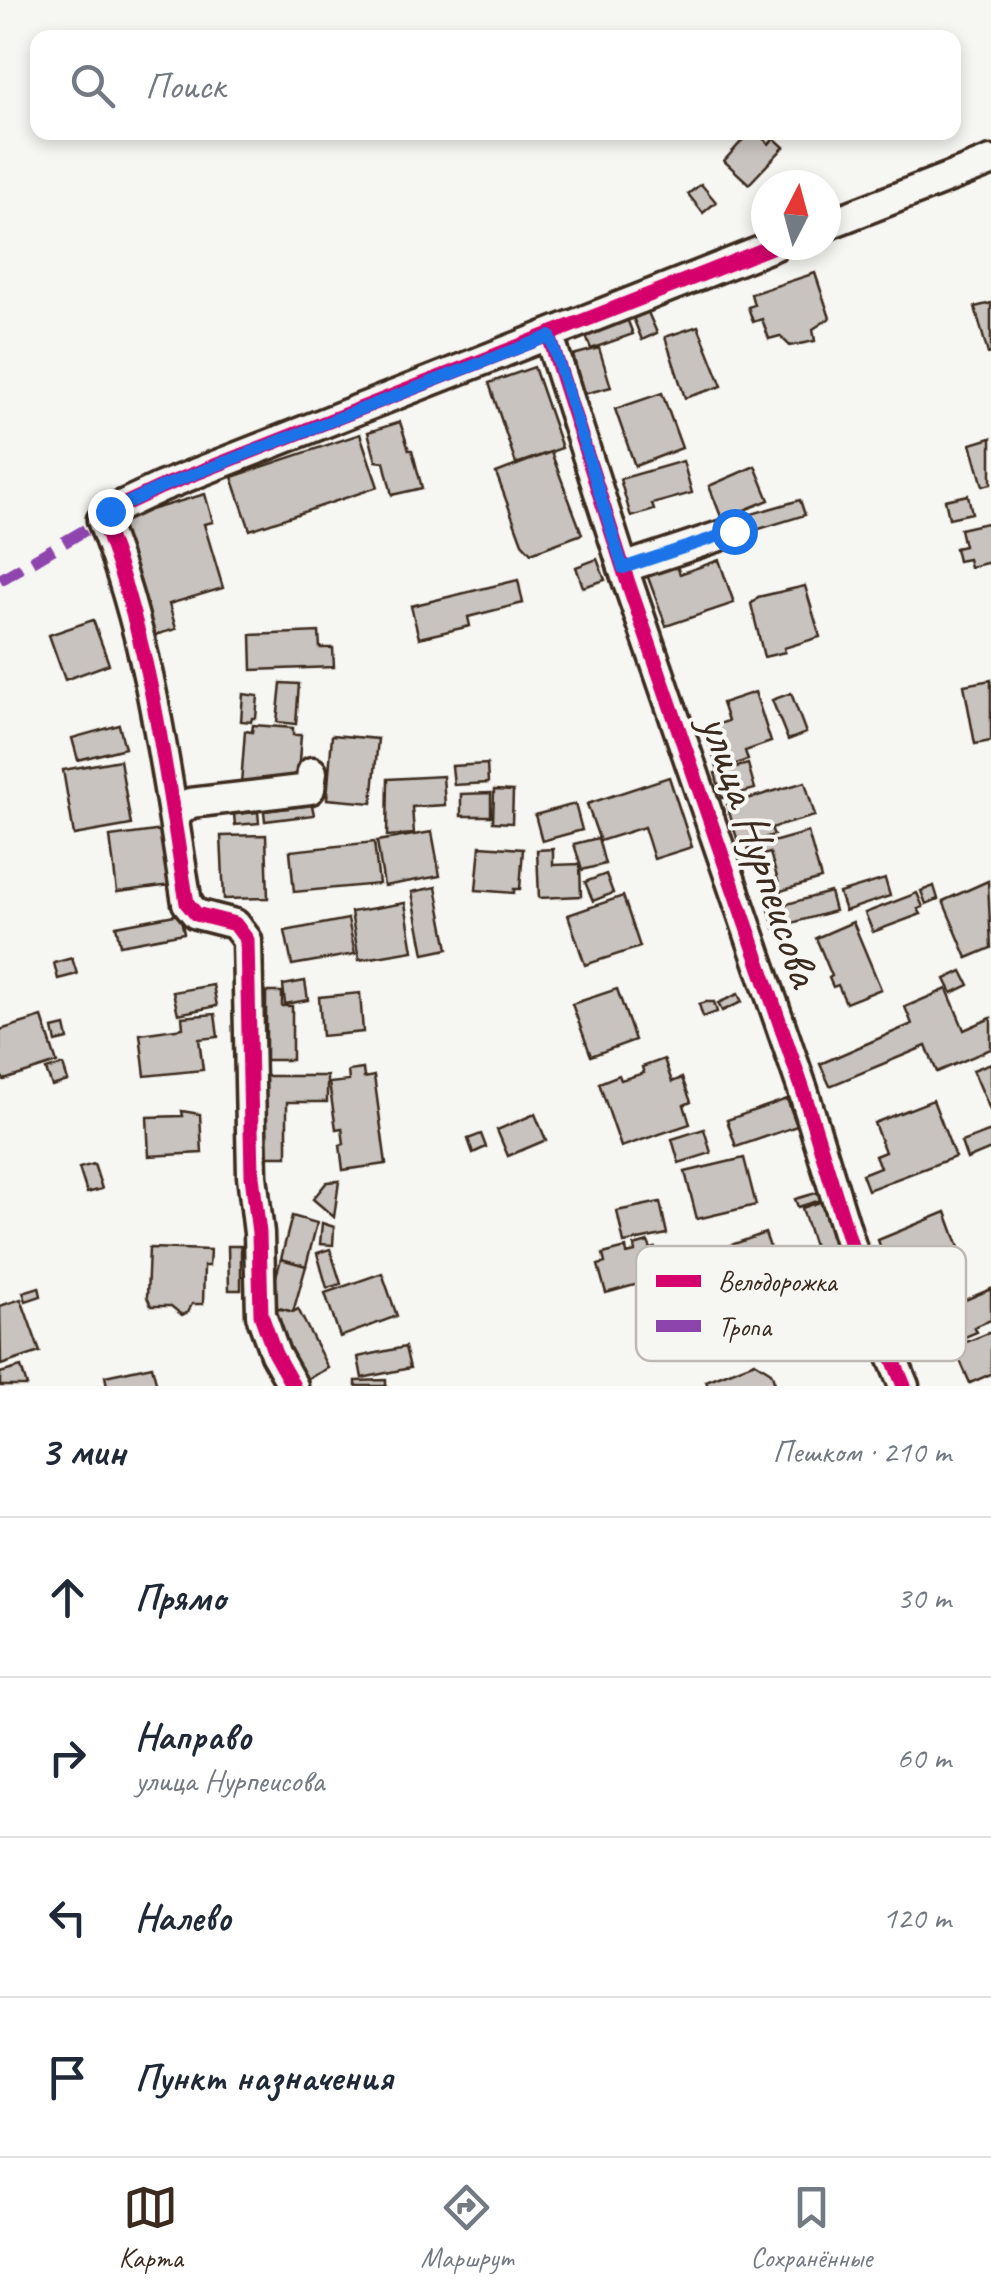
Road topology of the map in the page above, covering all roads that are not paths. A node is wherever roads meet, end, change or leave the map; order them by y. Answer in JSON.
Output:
{"nodes":[{"id":1,"x":991,"y":161,"type":"edge"},
{"id":2,"x":841,"y":219,"type":"edge"},
{"id":3,"x":751,"y":255,"type":"edge"},
{"id":4,"x":550,"y":336,"type":"junction"},
{"id":5,"x":734,"y":531,"type":"dead end"},
{"id":6,"x":623,"y":568,"type":"junction"},
{"id":7,"x":312,"y":772,"type":"dead end"},
{"id":8,"x":174,"y":815,"type":"junction"},
{"id":9,"x":851,"y":1246,"type":"edge"},
{"id":10,"x":894,"y":1361,"type":"edge"},
{"id":11,"x":293,"y":1386,"type":"edge"},
{"id":12,"x":904,"y":1386,"type":"edge"}],
"edges":[{"from":1,"to":2,"type":"street"},
{"from":3,"to":4,"type":"street"},
{"from":4,"to":6,"type":"street","name":"улица Нурпеисова"},
{"from":4,"to":8,"type":"street"},
{"from":5,"to":6,"type":"street"},
{"from":6,"to":9,"type":"street","name":"улица Нурпеисова"},
{"from":7,"to":8,"type":"street"},
{"from":8,"to":11,"type":"street"},
{"from":10,"to":12,"type":"street","name":"улица Нурпеисова"}]}
